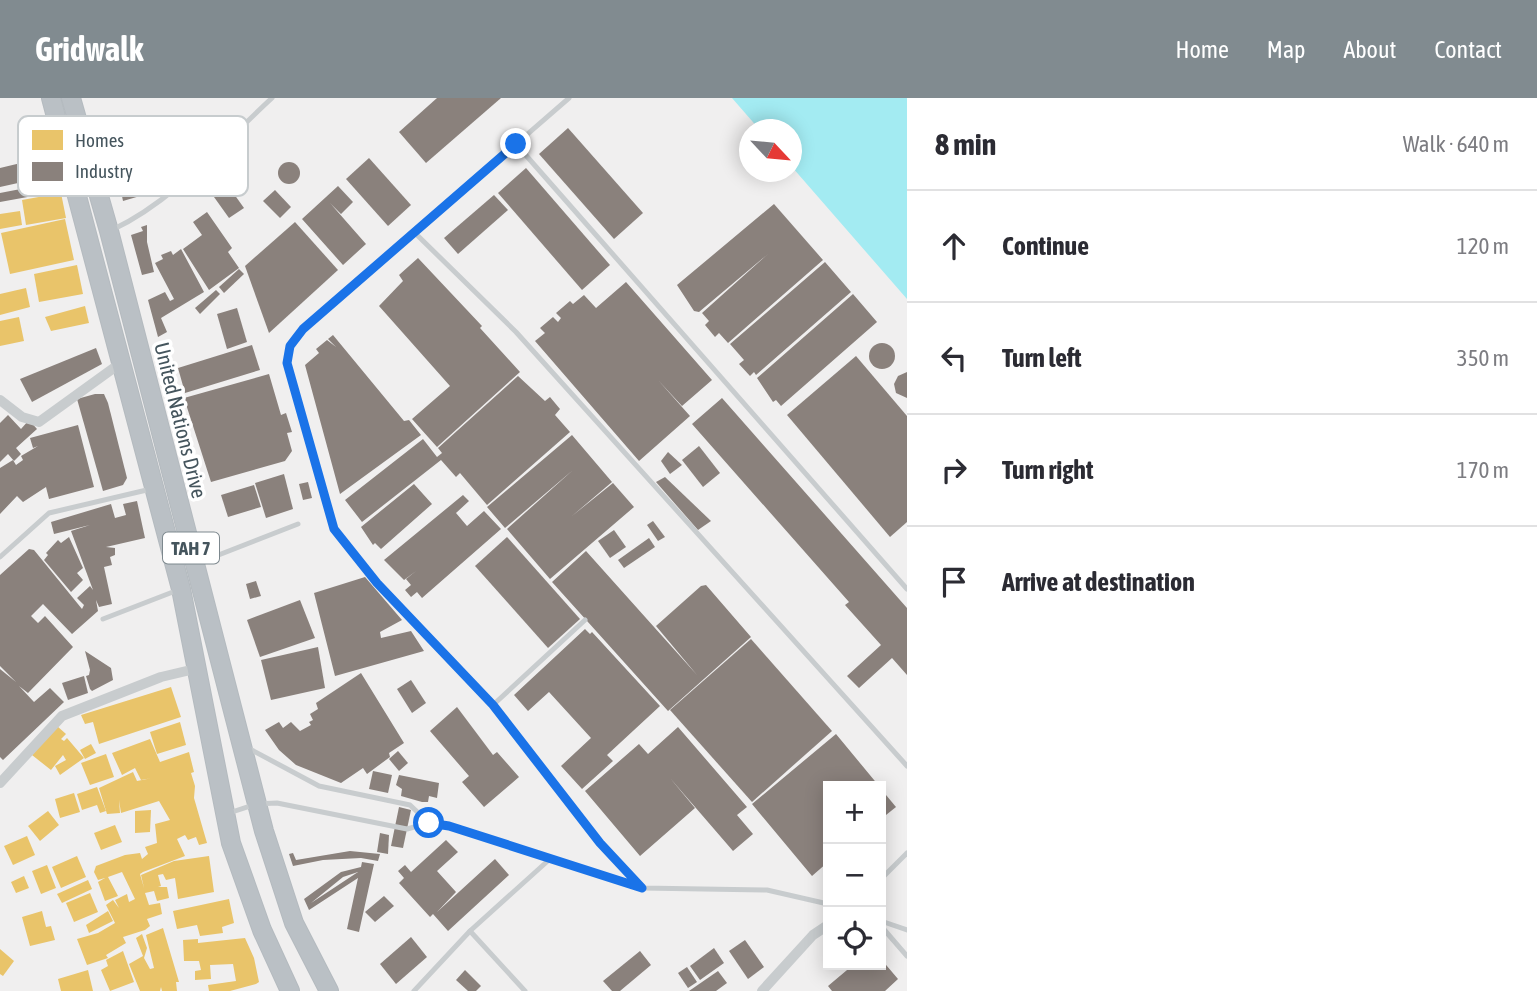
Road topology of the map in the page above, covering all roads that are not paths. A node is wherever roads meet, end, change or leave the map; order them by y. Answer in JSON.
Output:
{"nodes":[{"id":1,"x":51,"y":98,"type":"edge"},
{"id":2,"x":71,"y":98,"type":"edge"},
{"id":3,"x":272,"y":98,"type":"edge"},
{"id":4,"x":569,"y":98,"type":"edge"},
{"id":5,"x":56,"y":116,"type":"edge"},
{"id":6,"x":76,"y":116,"type":"edge"},
{"id":7,"x":248,"y":120,"type":"edge"},
{"id":8,"x":516,"y":144,"type":"junction"},
{"id":9,"x":77,"y":196,"type":"edge"},
{"id":10,"x":99,"y":196,"type":"edge"},
{"id":11,"x":165,"y":196,"type":"edge"},
{"id":12,"x":109,"y":231,"type":"junction"},
{"id":13,"x":415,"y":233,"type":"junction"},
{"id":14,"x":122,"y":362,"type":"junction"},
{"id":15,"x":0,"y":400,"type":"edge"},
{"id":16,"x":154,"y":489,"type":"junction"},
{"id":17,"x":298,"y":524,"type":"dead end"},
{"id":18,"x":0,"y":557,"type":"edge"},
{"id":19,"x":195,"y":565,"type":"junction"},
{"id":20,"x":181,"y":589,"type":"junction"},
{"id":21,"x":907,"y":589,"type":"edge"},
{"id":22,"x":103,"y":619,"type":"dead end"},
{"id":23,"x":585,"y":620,"type":"dead end"},
{"id":24,"x":199,"y":668,"type":"junction"},
{"id":25,"x":493,"y":705,"type":"junction"},
{"id":26,"x":243,"y":745,"type":"junction"},
{"id":27,"x":907,"y":766,"type":"edge"},
{"id":28,"x":0,"y":783,"type":"edge"},
{"id":29,"x":256,"y":804,"type":"junction"},
{"id":30,"x":224,"y":815,"type":"junction"},
{"id":31,"x":429,"y":823,"type":"junction"},
{"id":32,"x":907,"y":853,"type":"edge"},
{"id":33,"x":551,"y":858,"type":"junction"},
{"id":34,"x":886,"y":874,"type":"edge"},
{"id":35,"x":642,"y":888,"type":"junction"},
{"id":36,"x":823,"y":903,"type":"edge"},
{"id":37,"x":886,"y":924,"type":"edge"},
{"id":38,"x":823,"y":928,"type":"edge"},
{"id":39,"x":886,"y":929,"type":"edge"},
{"id":40,"x":907,"y":930,"type":"edge"},
{"id":41,"x":470,"y":931,"type":"junction"},
{"id":42,"x":907,"y":956,"type":"edge"},
{"id":43,"x":290,"y":991,"type":"edge"},
{"id":44,"x":329,"y":991,"type":"edge"},
{"id":45,"x":414,"y":991,"type":"edge"},
{"id":46,"x":524,"y":991,"type":"edge"},
{"id":47,"x":762,"y":991,"type":"edge"}],
"edges":[{"from":1,"to":5,"type":"highway","name":"United Nations Drive","number":"TAH 7"},
{"from":2,"to":6,"type":"highway","name":"United Nations Drive","number":"TAH 7"},
{"from":3,"to":7,"type":"lane"},
{"from":4,"to":8,"type":"lane"},
{"from":8,"to":13,"type":"lane"},
{"from":8,"to":21,"type":"lane"},
{"from":9,"to":14,"type":"highway","name":"United Nations Drive","number":"TAH 7"},
{"from":10,"to":12,"type":"highway","name":"United Nations Drive","number":"TAH 7"},
{"from":11,"to":12,"type":"lane"},
{"from":12,"to":19,"type":"highway","name":"United Nations Drive","number":"TAH 7"},
{"from":13,"to":25,"type":"lane"},
{"from":13,"to":27,"type":"lane"},
{"from":14,"to":15,"type":"street"},
{"from":14,"to":16,"type":"highway","name":"United Nations Drive","number":"TAH 7"},
{"from":16,"to":18,"type":"lane"},
{"from":16,"to":20,"type":"highway","name":"United Nations Drive","number":"TAH 7"},
{"from":17,"to":19,"type":"lane"},
{"from":19,"to":26,"type":"highway","name":"United Nations Drive","number":"TAH 7"},
{"from":20,"to":22,"type":"lane"},
{"from":20,"to":24,"type":"highway","name":"United Nations Drive","number":"TAH 7"},
{"from":23,"to":25,"type":"lane"},
{"from":24,"to":28,"type":"street"},
{"from":24,"to":30,"type":"highway","name":"United Nations Drive","number":"TAH 7"},
{"from":25,"to":35,"type":"lane"},
{"from":26,"to":29,"type":"highway","name":"United Nations Drive","number":"TAH 7"},
{"from":26,"to":31,"type":"lane"},
{"from":29,"to":30,"type":"lane"},
{"from":29,"to":31,"type":"lane"},
{"from":29,"to":44,"type":"highway","name":"United Nations Drive","number":"TAH 7"},
{"from":30,"to":43,"type":"highway","name":"United Nations Drive","number":"TAH 7"},
{"from":31,"to":33,"type":"lane"},
{"from":32,"to":34,"type":"lane"},
{"from":33,"to":35,"type":"lane"},
{"from":33,"to":41,"type":"lane"},
{"from":35,"to":36,"type":"lane"},
{"from":37,"to":40,"type":"lane"},
{"from":38,"to":47,"type":"street"},
{"from":39,"to":42,"type":"lane"},
{"from":41,"to":45,"type":"lane"},
{"from":41,"to":46,"type":"lane"}]}
